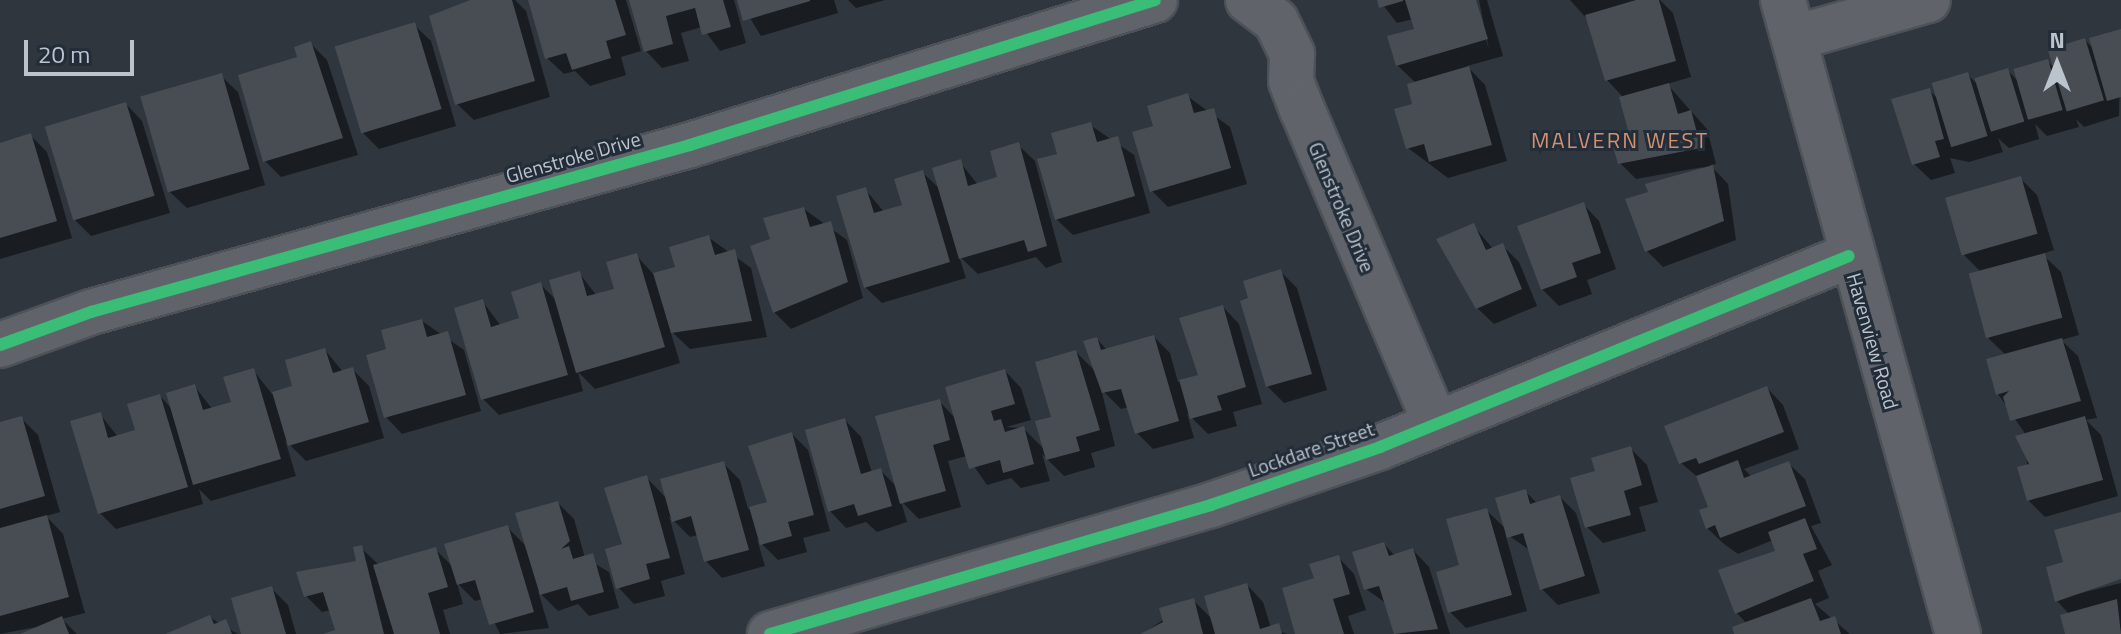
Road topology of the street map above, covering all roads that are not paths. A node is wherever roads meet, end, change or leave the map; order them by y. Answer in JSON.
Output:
{"nodes":[{"id":1,"x":1155,"y":0,"type":"edge"},
{"id":2,"x":1248,"y":0,"type":"edge"},
{"id":3,"x":1928,"y":0,"type":"edge"},
{"id":4,"x":1789,"y":19,"type":"edge"},
{"id":5,"x":1849,"y":256,"type":"junction"},
{"id":6,"x":0,"y":345,"type":"edge"},
{"id":7,"x":1436,"y":424,"type":"junction"},
{"id":8,"x":770,"y":634,"type":"edge"},
{"id":9,"x":1958,"y":634,"type":"edge"}],
"edges":[{"from":1,"to":6,"type":"street","name":"Glenstroke Drive"},
{"from":2,"to":7,"type":"street","name":"Glenstroke Drive"},
{"from":3,"to":4,"type":"street"},
{"from":4,"to":5,"type":"street","name":"Havenview Road"},
{"from":5,"to":7,"type":"street","name":"Lockdare Street"},
{"from":5,"to":9,"type":"street","name":"Havenview Road"},
{"from":7,"to":8,"type":"street","name":"Lockdare Street"}]}
